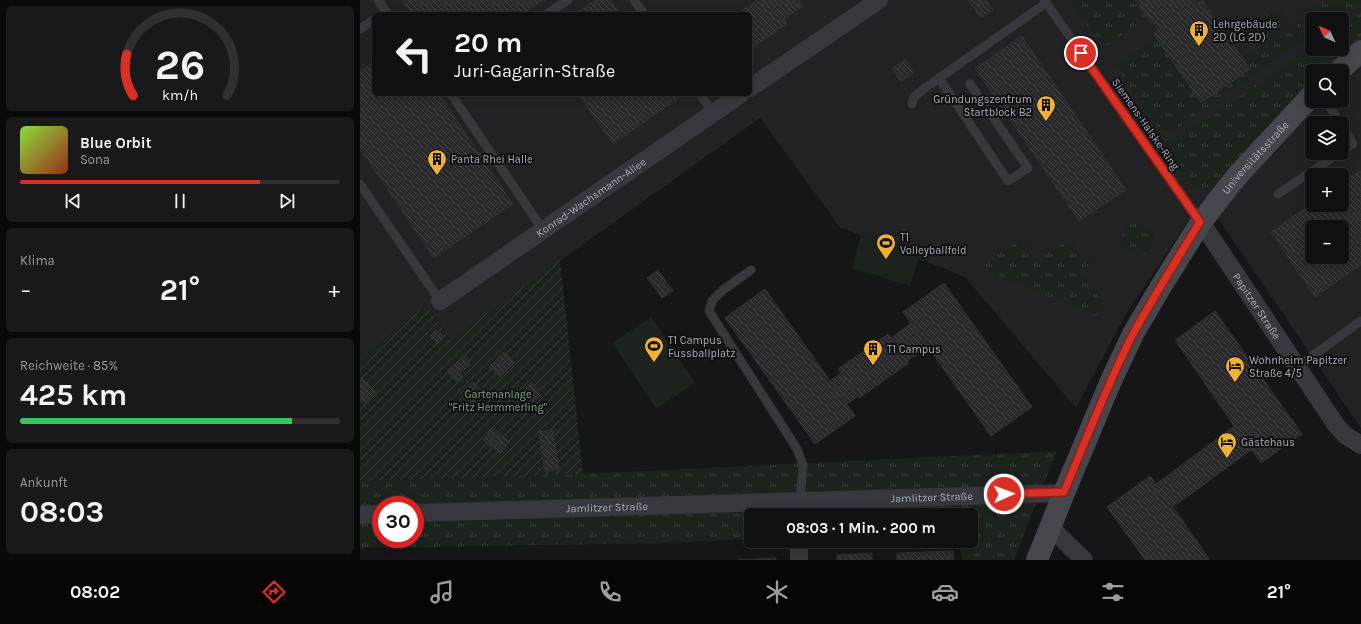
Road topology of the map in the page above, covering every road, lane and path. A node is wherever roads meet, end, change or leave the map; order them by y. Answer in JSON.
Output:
{"nodes":[{"id":1,"x":378,"y":0,"type":"edge"},
{"id":2,"x":568,"y":0,"type":"edge"},
{"id":3,"x":634,"y":0,"type":"edge"},
{"id":4,"x":879,"y":0,"type":"edge"},
{"id":5,"x":1045,"y":2,"type":"edge"},
{"id":6,"x":386,"y":12,"type":"edge"},
{"id":7,"x":550,"y":12,"type":"edge"},
{"id":8,"x":643,"y":12,"type":"edge"},
{"id":9,"x":372,"y":20,"type":"edge"},
{"id":10,"x":360,"y":29,"type":"edge"},
{"id":11,"x":1361,"y":51,"type":"edge"},
{"id":12,"x":1347,"y":64,"type":"edge"},
{"id":13,"x":939,"y":78,"type":"junction"},
{"id":14,"x":970,"y":84,"type":"dead end"},
{"id":15,"x":752,"y":87,"type":"edge"},
{"id":16,"x":452,"y":96,"type":"edge"},
{"id":17,"x":701,"y":96,"type":"edge"},
{"id":18,"x":739,"y":96,"type":"edge"},
{"id":19,"x":1305,"y":103,"type":"edge"},
{"id":20,"x":912,"y":104,"type":"dead end"},
{"id":21,"x":713,"y":113,"type":"junction"},
{"id":22,"x":1349,"y":137,"type":"edge"},
{"id":23,"x":1349,"y":147,"type":"edge"},
{"id":24,"x":1329,"y":160,"type":"edge"},
{"id":25,"x":360,"y":184,"type":"edge"},
{"id":26,"x":1278,"y":194,"type":"dead end"},
{"id":27,"x":1200,"y":222,"type":"junction"},
{"id":28,"x":543,"y":230,"type":"junction"},
{"id":29,"x":751,"y":270,"type":"dead end"},
{"id":30,"x":440,"y":301,"type":"joint"},
{"id":31,"x":1361,"y":322,"type":"edge"},
{"id":32,"x":1297,"y":367,"type":"junction"},
{"id":33,"x":1360,"y":445,"type":"edge"},
{"id":34,"x":1064,"y":492,"type":"junction"},
{"id":35,"x":800,"y":508,"type":"edge"},
{"id":36,"x":744,"y":509,"type":"edge"},
{"id":37,"x":424,"y":513,"type":"edge"},
{"id":38,"x":360,"y":514,"type":"edge"},
{"id":39,"x":372,"y":514,"type":"edge"},
{"id":40,"x":1050,"y":527,"type":"junction"},
{"id":41,"x":799,"y":548,"type":"edge"},
{"id":42,"x":799,"y":560,"type":"edge"},
{"id":43,"x":1037,"y":560,"type":"edge"},
{"id":44,"x":1084,"y":560,"type":"edge"}],
"edges":[{"from":1,"to":6,"type":"lane"},
{"from":2,"to":7,"type":"lane"},
{"from":3,"to":8,"type":"lane"},
{"from":4,"to":15,"type":"street"},
{"from":5,"to":13,"type":"lane"},
{"from":5,"to":27,"type":"lane","name":"Siemens-Halske-Ring"},
{"from":9,"to":10,"type":"lane"},
{"from":11,"to":12,"type":"street"},
{"from":13,"to":14,"type":"lane"},
{"from":13,"to":20,"type":"lane"},
{"from":16,"to":28,"type":"lane"},
{"from":17,"to":21,"type":"lane"},
{"from":18,"to":21,"type":"street","name":"Konrad-Wachsmann-Allee"},
{"from":19,"to":27,"type":"street","name":"Universitätsstraße"},
{"from":21,"to":28,"type":"street","name":"Konrad-Wachsmann-Allee"},
{"from":22,"to":23,"type":"lane"},
{"from":24,"to":26,"type":"lane"},
{"from":25,"to":30,"type":"lane"},
{"from":27,"to":32,"type":"street","name":"Papitzer Straße"},
{"from":27,"to":34,"type":"street","name":"Universitätsstraße"},
{"from":28,"to":30,"type":"street","name":"Konrad-Wachsmann-Allee"},
{"from":29,"to":35,"type":"lane"},
{"from":31,"to":32,"type":"lane"},
{"from":32,"to":33,"type":"street","name":"Papitzer Straße"},
{"from":34,"to":35,"type":"street","name":"Jamlitzer Straße"},
{"from":34,"to":40,"type":"street","name":"Universitätsstraße"},
{"from":36,"to":37,"type":"street","name":"Jamlitzer Straße"},
{"from":38,"to":39,"type":"street"},
{"from":40,"to":43,"type":"street","name":"Universitätsstraße"},
{"from":40,"to":44,"type":"street"},
{"from":41,"to":42,"type":"street"}]}
